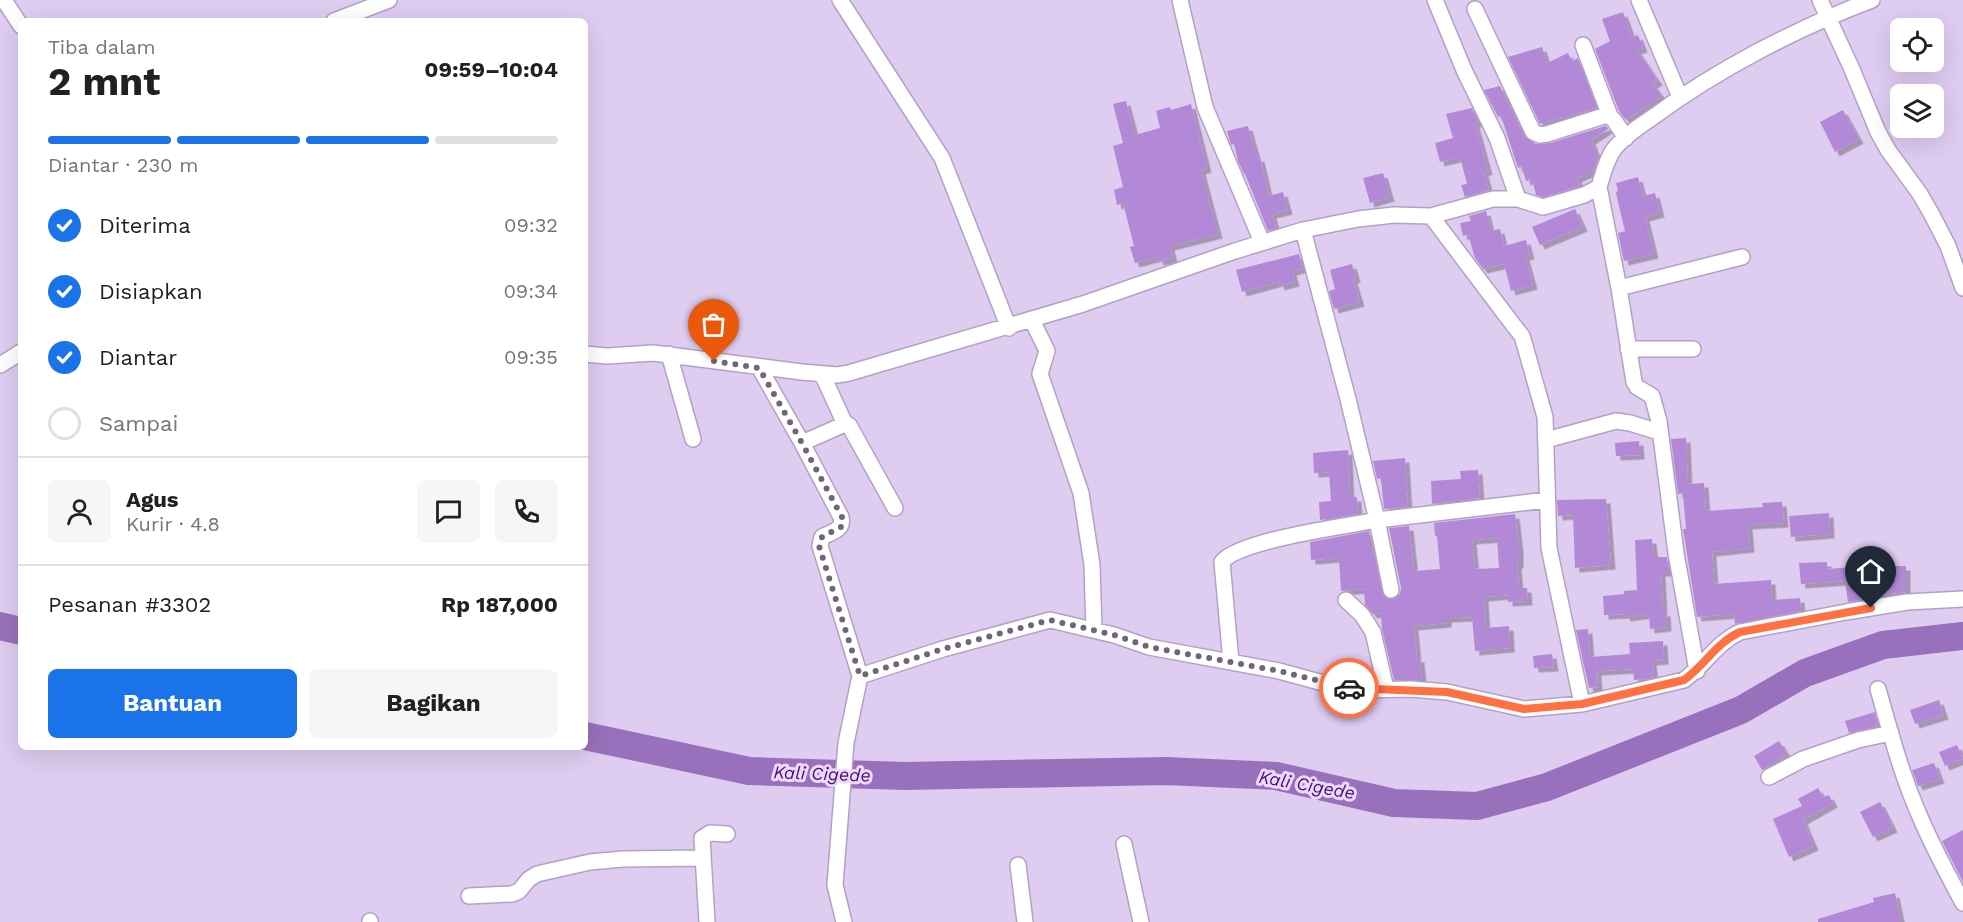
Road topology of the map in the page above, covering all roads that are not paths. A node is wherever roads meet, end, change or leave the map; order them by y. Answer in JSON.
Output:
{"nodes":[{"id":1,"x":4,"y":0,"type":"edge"},
{"id":2,"x":389,"y":0,"type":"edge"},
{"id":3,"x":840,"y":0,"type":"edge"},
{"id":4,"x":1180,"y":0,"type":"edge"},
{"id":5,"x":1435,"y":0,"type":"edge"},
{"id":6,"x":1639,"y":0,"type":"edge"},
{"id":7,"x":1820,"y":0,"type":"edge"},
{"id":8,"x":1872,"y":0,"type":"edge"},
{"id":9,"x":1475,"y":9,"type":"dead end"},
{"id":10,"x":1827,"y":17,"type":"junction"},
{"id":11,"x":342,"y":18,"type":"edge"},
{"id":12,"x":18,"y":21,"type":"edge"},
{"id":13,"x":1583,"y":45,"type":"dead end"},
{"id":14,"x":1680,"y":97,"type":"junction"},
{"id":15,"x":1610,"y":116,"type":"junction"},
{"id":16,"x":1626,"y":138,"type":"junction"},
{"id":17,"x":1599,"y":187,"type":"junction"},
{"id":18,"x":1518,"y":199,"type":"junction"},
{"id":19,"x":1431,"y":216,"type":"junction"},
{"id":20,"x":1303,"y":230,"type":"junction"},
{"id":21,"x":1262,"y":242,"type":"junction"},
{"id":22,"x":1742,"y":257,"type":"dead end"},
{"id":23,"x":1962,"y":281,"type":"edge"},
{"id":24,"x":1618,"y":288,"type":"junction"},
{"id":25,"x":1032,"y":320,"type":"junction"},
{"id":26,"x":1009,"y":328,"type":"junction"},
{"id":27,"x":1628,"y":349,"type":"junction"},
{"id":28,"x":1693,"y":349,"type":"dead end"},
{"id":29,"x":18,"y":354,"type":"edge"},
{"id":30,"x":588,"y":354,"type":"edge"},
{"id":31,"x":669,"y":354,"type":"junction"},
{"id":32,"x":0,"y":365,"type":"edge"},
{"id":33,"x":759,"y":368,"type":"junction"},
{"id":34,"x":822,"y":374,"type":"junction"},
{"id":35,"x":845,"y":424,"type":"junction"},
{"id":36,"x":1659,"y":432,"type":"junction"},
{"id":37,"x":693,"y":439,"type":"dead end"},
{"id":38,"x":1546,"y":440,"type":"junction"},
{"id":39,"x":802,"y":443,"type":"junction"},
{"id":40,"x":1547,"y":500,"type":"junction"},
{"id":41,"x":895,"y":508,"type":"dead end"},
{"id":42,"x":1377,"y":520,"type":"junction"},
{"id":43,"x":1391,"y":590,"type":"dead end"},
{"id":44,"x":1963,"y":599,"type":"edge"},
{"id":45,"x":1346,"y":600,"type":"dead end"},
{"id":46,"x":1094,"y":630,"type":"junction"},
{"id":47,"x":1231,"y":662,"type":"junction"},
{"id":48,"x":1697,"y":671,"type":"junction"},
{"id":49,"x":860,"y":676,"type":"junction"},
{"id":50,"x":1386,"y":689,"type":"junction"},
{"id":51,"x":1878,"y":689,"type":"dead end"},
{"id":52,"x":1582,"y":704,"type":"junction"},
{"id":53,"x":1891,"y":733,"type":"junction"},
{"id":54,"x":1769,"y":777,"type":"dead end"},
{"id":55,"x":727,"y":834,"type":"dead end"},
{"id":56,"x":1124,"y":844,"type":"dead end"},
{"id":57,"x":703,"y":858,"type":"junction"},
{"id":58,"x":1018,"y":866,"type":"dead end"},
{"id":59,"x":469,"y":896,"type":"dead end"},
{"id":60,"x":1963,"y":903,"type":"edge"},
{"id":61,"x":707,"y":922,"type":"edge"},
{"id":62,"x":844,"y":922,"type":"edge"},
{"id":63,"x":1025,"y":922,"type":"edge"},
{"id":64,"x":1141,"y":922,"type":"edge"}],
"edges":[{"from":1,"to":12,"type":"street"},
{"from":2,"to":11,"type":"street"},
{"from":3,"to":26,"type":"street"},
{"from":4,"to":21,"type":"street"},
{"from":5,"to":18,"type":"street"},
{"from":6,"to":14,"type":"street"},
{"from":7,"to":10,"type":"street"},
{"from":8,"to":10,"type":"street"},
{"from":9,"to":15,"type":"street"},
{"from":10,"to":14,"type":"street"},
{"from":10,"to":23,"type":"street"},
{"from":13,"to":15,"type":"street"},
{"from":14,"to":16,"type":"street"},
{"from":15,"to":16,"type":"street"},
{"from":16,"to":17,"type":"street"},
{"from":17,"to":18,"type":"street"},
{"from":17,"to":24,"type":"street"},
{"from":18,"to":19,"type":"street"},
{"from":19,"to":20,"type":"street"},
{"from":19,"to":38,"type":"street"},
{"from":20,"to":21,"type":"street"},
{"from":20,"to":42,"type":"street"},
{"from":21,"to":25,"type":"street"},
{"from":22,"to":24,"type":"street"},
{"from":24,"to":27,"type":"street"},
{"from":25,"to":26,"type":"street"},
{"from":25,"to":46,"type":"street"},
{"from":26,"to":34,"type":"street"},
{"from":27,"to":28,"type":"street"},
{"from":27,"to":36,"type":"street"},
{"from":29,"to":32,"type":"street"},
{"from":30,"to":31,"type":"street"},
{"from":31,"to":33,"type":"street"},
{"from":31,"to":37,"type":"street"},
{"from":33,"to":34,"type":"street"},
{"from":33,"to":39,"type":"street"},
{"from":34,"to":35,"type":"street"},
{"from":35,"to":39,"type":"street"},
{"from":35,"to":41,"type":"street"},
{"from":36,"to":38,"type":"street"},
{"from":36,"to":48,"type":"street"},
{"from":38,"to":40,"type":"street"},
{"from":39,"to":49,"type":"street"},
{"from":40,"to":42,"type":"street"},
{"from":40,"to":52,"type":"street"},
{"from":42,"to":43,"type":"street"},
{"from":42,"to":47,"type":"street"},
{"from":44,"to":48,"type":"street"},
{"from":45,"to":50,"type":"street"},
{"from":46,"to":47,"type":"street"},
{"from":46,"to":49,"type":"street"},
{"from":47,"to":50,"type":"street"},
{"from":48,"to":52,"type":"street"},
{"from":49,"to":62,"type":"street"},
{"from":50,"to":52,"type":"street"},
{"from":51,"to":53,"type":"street"},
{"from":53,"to":54,"type":"street"},
{"from":53,"to":60,"type":"street"},
{"from":55,"to":57,"type":"street"},
{"from":56,"to":64,"type":"street"},
{"from":57,"to":59,"type":"street"},
{"from":57,"to":61,"type":"street"},
{"from":58,"to":63,"type":"street"}]}
